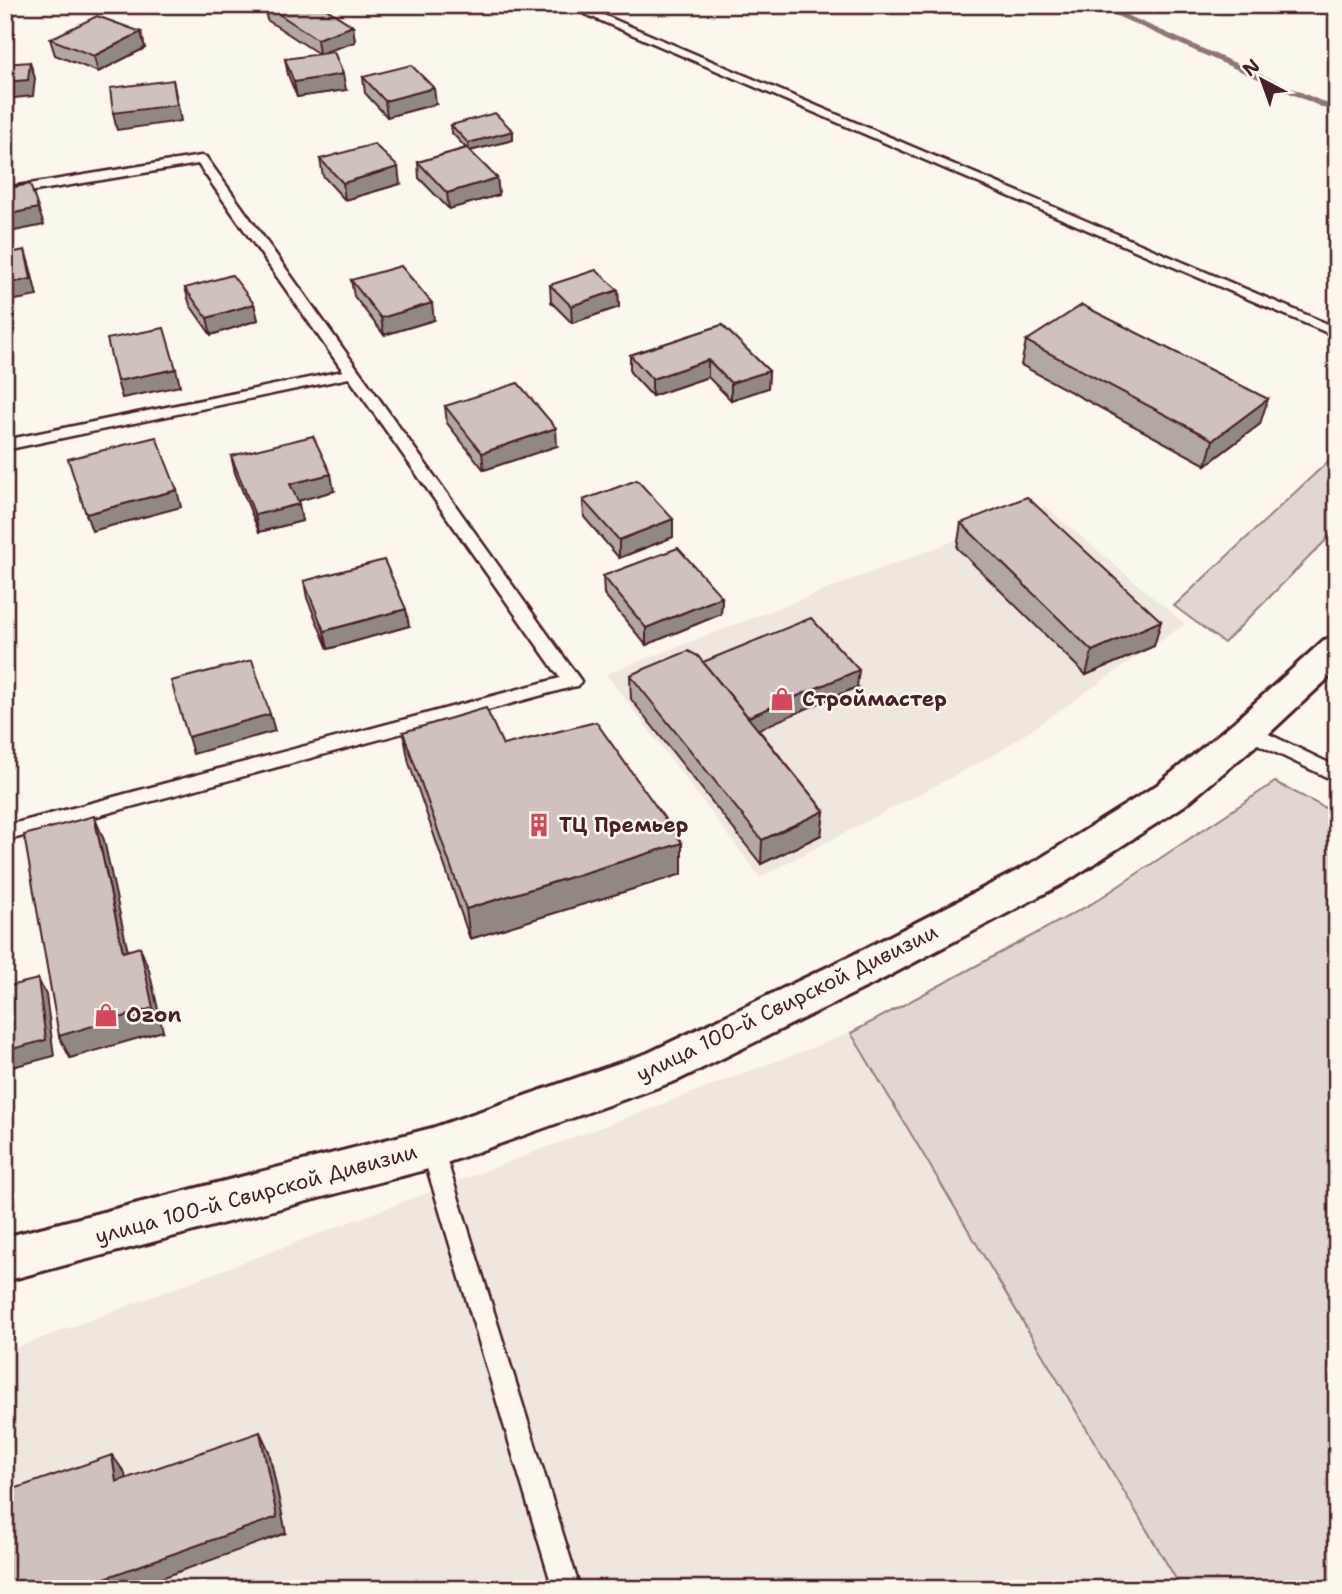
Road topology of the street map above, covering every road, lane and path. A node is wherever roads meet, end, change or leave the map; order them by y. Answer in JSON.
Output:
{"nodes":[{"id":1,"x":570,"y":5,"type":"edge"},
{"id":2,"x":5,"y":192,"type":"edge"},
{"id":3,"x":1337,"y":333,"type":"edge"},
{"id":4,"x":353,"y":373,"type":"junction"},
{"id":5,"x":5,"y":446,"type":"edge"},
{"id":6,"x":1337,"y":649,"type":"edge"},
{"id":7,"x":1248,"y":731,"type":"junction"},
{"id":8,"x":1337,"y":775,"type":"edge"},
{"id":9,"x":5,"y":834,"type":"edge"},
{"id":10,"x":432,"y":1149,"type":"junction"},
{"id":11,"x":5,"y":1259,"type":"edge"},
{"id":12,"x":567,"y":1589,"type":"edge"}],
"edges":[{"from":1,"to":3,"type":"lane"},
{"from":2,"to":4,"type":"lane"},
{"from":4,"to":5,"type":"lane"},
{"from":4,"to":9,"type":"lane"},
{"from":6,"to":7,"type":"main road","name":"улица 100-й Свирской Дивизии"},
{"from":7,"to":8,"type":"lane"},
{"from":7,"to":10,"type":"main road","name":"улица 100-й Свирской Дивизии"},
{"from":10,"to":11,"type":"main road","name":"улица 100-й Свирской Дивизии"},
{"from":10,"to":12,"type":"lane"}]}
